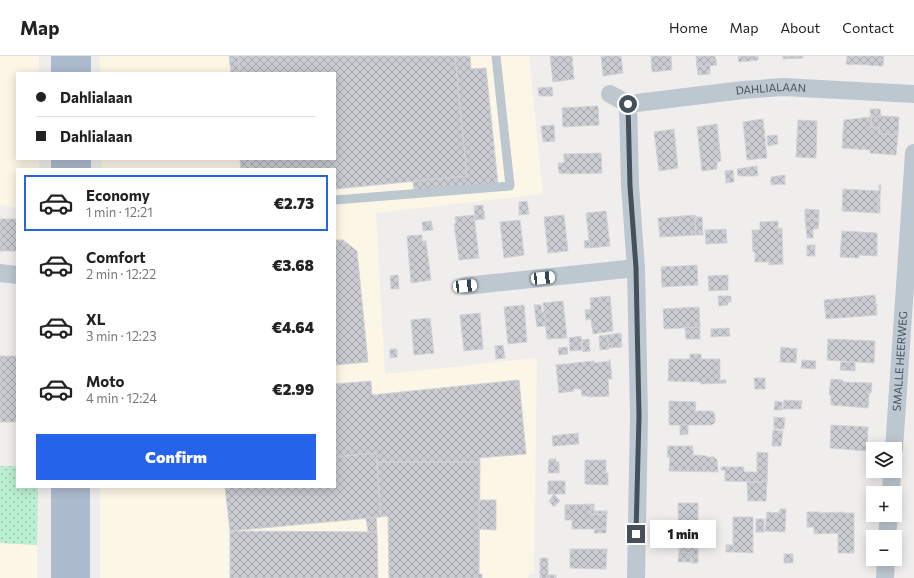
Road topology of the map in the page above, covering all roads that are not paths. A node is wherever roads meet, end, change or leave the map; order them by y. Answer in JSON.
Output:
{"nodes":[{"id":1,"x":62,"y":56,"type":"edge"},
{"id":2,"x":80,"y":56,"type":"edge"},
{"id":3,"x":496,"y":56,"type":"edge"},
{"id":4,"x":62,"y":72,"type":"edge"},
{"id":5,"x":80,"y":72,"type":"edge"},
{"id":6,"x":610,"y":94,"type":"dead end"},
{"id":7,"x":914,"y":94,"type":"edge"},
{"id":8,"x":628,"y":104,"type":"junction"},
{"id":9,"x":914,"y":153,"type":"edge"},
{"id":10,"x":336,"y":200,"type":"edge"},
{"id":11,"x":636,"y":268,"type":"junction"},
{"id":12,"x":0,"y":274,"type":"edge"},
{"id":13,"x":16,"y":276,"type":"edge"},
{"id":14,"x":465,"y":286,"type":"dead end"},
{"id":15,"x":894,"y":442,"type":"edge"},
{"id":16,"x":62,"y":488,"type":"edge"},
{"id":17,"x":79,"y":488,"type":"edge"},
{"id":18,"x":886,"y":566,"type":"edge"},
{"id":19,"x":62,"y":578,"type":"edge"},
{"id":20,"x":79,"y":578,"type":"edge"},
{"id":21,"x":636,"y":578,"type":"edge"},
{"id":22,"x":885,"y":578,"type":"edge"}],
"edges":[{"from":1,"to":4,"type":"main road"},
{"from":2,"to":5,"type":"main road"},
{"from":3,"to":10,"type":"lane"},
{"from":6,"to":8,"type":"street"},
{"from":7,"to":8,"type":"street","name":"DAHLIALAAN"},
{"from":8,"to":11,"type":"street"},
{"from":9,"to":15,"type":"street","name":"SMALLE HEERWEG"},
{"from":11,"to":14,"type":"street"},
{"from":11,"to":21,"type":"street"},
{"from":12,"to":13,"type":"street"},
{"from":16,"to":19,"type":"main road"},
{"from":17,"to":20,"type":"main road"},
{"from":18,"to":22,"type":"street"}]}
